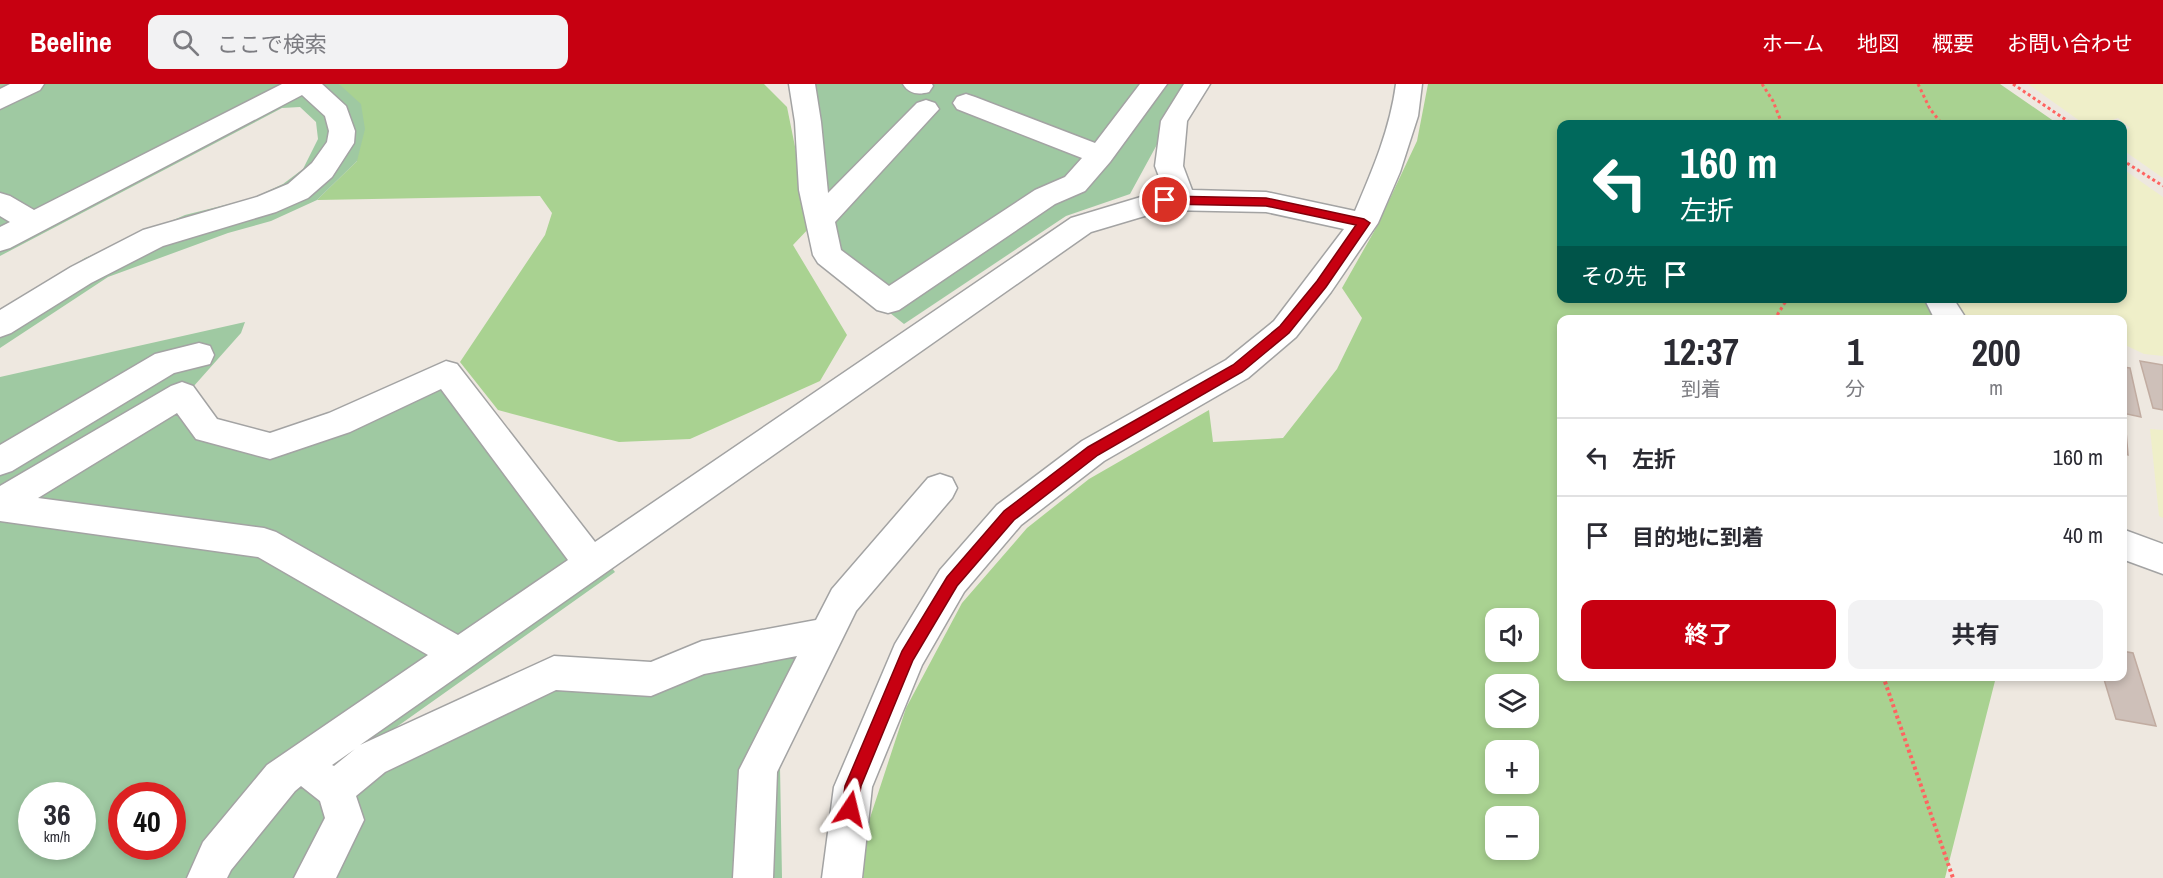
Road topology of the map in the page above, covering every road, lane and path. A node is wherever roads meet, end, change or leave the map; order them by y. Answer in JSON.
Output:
{"nodes":[{"id":1,"x":31,"y":84,"type":"edge"},
{"id":2,"x":304,"y":84,"type":"edge"},
{"id":3,"x":802,"y":84,"type":"edge"},
{"id":4,"x":1154,"y":84,"type":"edge"},
{"id":5,"x":1197,"y":84,"type":"edge"},
{"id":6,"x":1409,"y":84,"type":"edge"},
{"id":7,"x":1762,"y":84,"type":"edge"},
{"id":8,"x":1918,"y":84,"type":"edge"},
{"id":9,"x":2013,"y":84,"type":"edge"},
{"id":10,"x":921,"y":91,"type":"edge"},
{"id":11,"x":966,"y":94,"type":"edge"},
{"id":12,"x":0,"y":100,"type":"edge"},
{"id":13,"x":1780,"y":120,"type":"edge"},
{"id":14,"x":1939,"y":120,"type":"edge"},
{"id":15,"x":2066,"y":120,"type":"edge"},
{"id":16,"x":1100,"y":155,"type":"junction"},
{"id":17,"x":2127,"y":163,"type":"edge"},
{"id":18,"x":2163,"y":186,"type":"edge"},
{"id":19,"x":1182,"y":200,"type":"junction"},
{"id":20,"x":0,"y":202,"type":"edge"},
{"id":21,"x":820,"y":219,"type":"junction"},
{"id":22,"x":33,"y":223,"type":"junction"},
{"id":23,"x":1364,"y":223,"type":"junction"},
{"id":24,"x":0,"y":240,"type":"edge"},
{"id":25,"x":0,"y":325,"type":"edge"},
{"id":26,"x":199,"y":355,"type":"dead end"},
{"id":27,"x":0,"y":461,"type":"edge"},
{"id":28,"x":940,"y":488,"type":"dead end"},
{"id":29,"x":0,"y":505,"type":"edge"},
{"id":30,"x":2127,"y":546,"type":"edge"},
{"id":31,"x":2163,"y":559,"type":"edge"},
{"id":32,"x":591,"y":564,"type":"junction"},
{"id":33,"x":827,"y":634,"type":"junction"},
{"id":34,"x":459,"y":654,"type":"junction"},
{"id":35,"x":1885,"y":681,"type":"edge"},
{"id":36,"x":300,"y":765,"type":"junction"},
{"id":37,"x":334,"y":789,"type":"junction"},
{"id":38,"x":207,"y":878,"type":"edge"},
{"id":39,"x":314,"y":878,"type":"edge"},
{"id":40,"x":753,"y":878,"type":"edge"},
{"id":41,"x":842,"y":878,"type":"edge"},
{"id":42,"x":1953,"y":878,"type":"edge"}],
"edges":[{"from":1,"to":12,"type":"street"},
{"from":2,"to":22,"type":"street"},
{"from":2,"to":25,"type":"street"},
{"from":3,"to":21,"type":"street"},
{"from":4,"to":16,"type":"street"},
{"from":5,"to":19,"type":"street"},
{"from":6,"to":23,"type":"street"},
{"from":7,"to":13,"type":"path"},
{"from":8,"to":14,"type":"path"},
{"from":9,"to":15,"type":"path"},
{"from":10,"to":11,"type":"street"},
{"from":10,"to":21,"type":"street"},
{"from":11,"to":16,"type":"street"},
{"from":16,"to":21,"type":"street"},
{"from":17,"to":18,"type":"path"},
{"from":19,"to":23,"type":"street"},
{"from":19,"to":32,"type":"street"},
{"from":20,"to":22,"type":"street"},
{"from":22,"to":24,"type":"street"},
{"from":23,"to":41,"type":"street"},
{"from":26,"to":27,"type":"street"},
{"from":28,"to":33,"type":"street"},
{"from":29,"to":32,"type":"street"},
{"from":29,"to":34,"type":"street"},
{"from":30,"to":31,"type":"street"},
{"from":32,"to":34,"type":"street"},
{"from":33,"to":37,"type":"street"},
{"from":33,"to":40,"type":"street"},
{"from":34,"to":36,"type":"street"},
{"from":35,"to":42,"type":"path"},
{"from":36,"to":37,"type":"street"},
{"from":36,"to":38,"type":"street"},
{"from":37,"to":39,"type":"street"}]}
